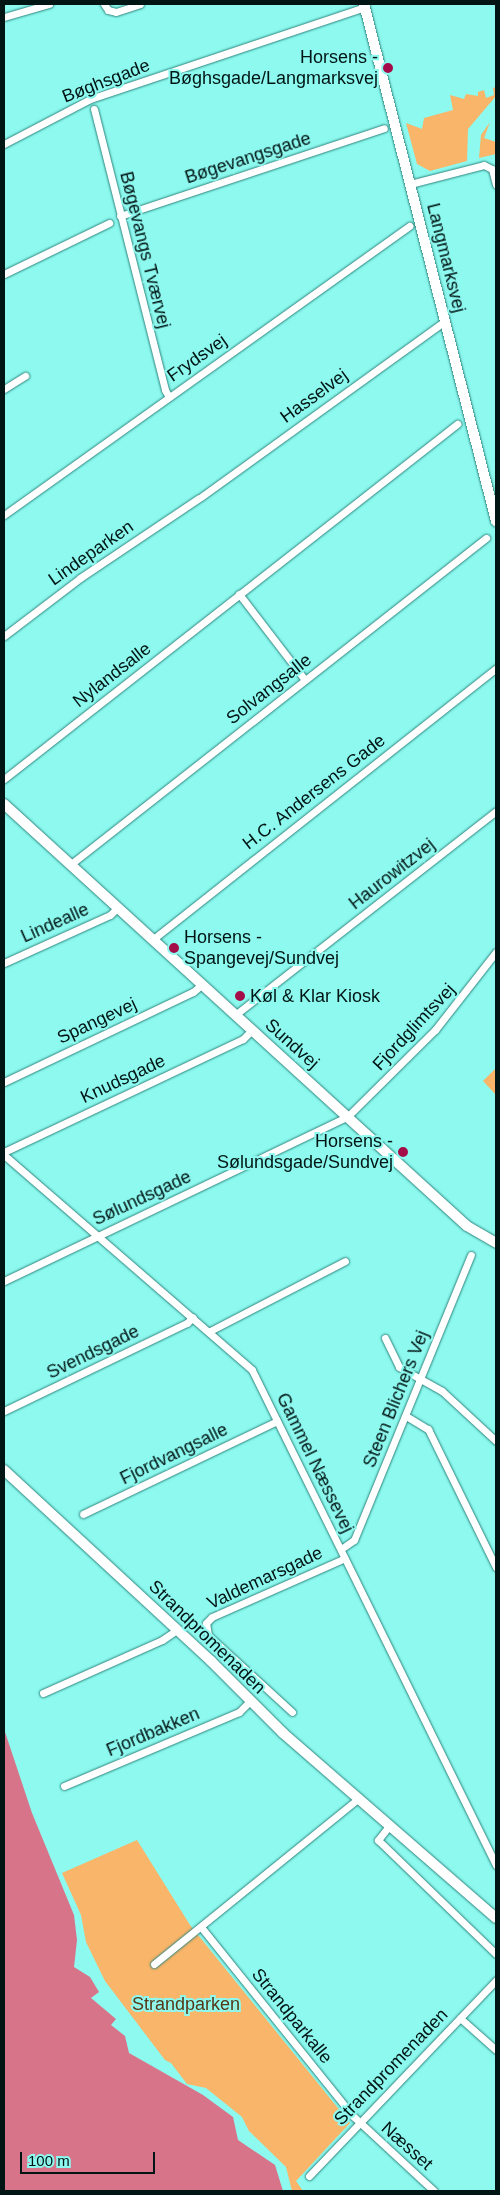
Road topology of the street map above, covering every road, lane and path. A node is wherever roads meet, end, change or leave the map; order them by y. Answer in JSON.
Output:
{"nodes":[{"id":1,"x":49,"y":4,"type":"edge"},
{"id":2,"x":104,"y":4,"type":"edge"},
{"id":3,"x":140,"y":4,"type":"edge"},
{"id":4,"x":364,"y":6,"type":"edge"},
{"id":5,"x":4,"y":17,"type":"edge"},
{"id":6,"x":94,"y":109,"type":"dead end"},
{"id":7,"x":384,"y":128,"type":"dead end"},
{"id":8,"x":4,"y":144,"type":"edge"},
{"id":9,"x":410,"y":184,"type":"junction"},
{"id":10,"x":496,"y":185,"type":"edge"},
{"id":11,"x":120,"y":216,"type":"junction"},
{"id":12,"x":109,"y":223,"type":"dead end"},
{"id":13,"x":409,"y":226,"type":"dead end"},
{"id":14,"x":4,"y":274,"type":"edge"},
{"id":15,"x":445,"y":321,"type":"junction"},
{"id":16,"x":25,"y":376,"type":"dead end"},
{"id":17,"x":4,"y":389,"type":"edge"},
{"id":18,"x":169,"y":397,"type":"junction"},
{"id":19,"x":458,"y":424,"type":"dead end"},
{"id":20,"x":200,"y":498,"type":"joint"},
{"id":21,"x":4,"y":515,"type":"edge"},
{"id":22,"x":496,"y":521,"type":"edge"},
{"id":23,"x":486,"y":538,"type":"dead end"},
{"id":24,"x":239,"y":594,"type":"junction"},
{"id":25,"x":4,"y":636,"type":"edge"},
{"id":26,"x":496,"y":668,"type":"edge"},
{"id":27,"x":305,"y":680,"type":"junction"},
{"id":28,"x":4,"y":780,"type":"edge"},
{"id":29,"x":4,"y":804,"type":"edge"},
{"id":30,"x":496,"y":811,"type":"edge"},
{"id":31,"x":71,"y":864,"type":"junction"},
{"id":32,"x":117,"y":908,"type":"junction"},
{"id":33,"x":152,"y":940,"type":"junction"},
{"id":34,"x":496,"y":952,"type":"edge"},
{"id":35,"x":4,"y":963,"type":"edge"},
{"id":36,"x":201,"y":985,"type":"junction"},
{"id":37,"x":235,"y":1015,"type":"junction"},
{"id":38,"x":252,"y":1030,"type":"junction"},
{"id":39,"x":4,"y":1082,"type":"edge"},
{"id":40,"x":347,"y":1117,"type":"junction"},
{"id":41,"x":4,"y":1154,"type":"edge"},
{"id":42,"x":98,"y":1236,"type":"junction"},
{"id":43,"x":496,"y":1243,"type":"edge"},
{"id":44,"x":472,"y":1255,"type":"dead end"},
{"id":45,"x":345,"y":1261,"type":"dead end"},
{"id":46,"x":4,"y":1281,"type":"edge"},
{"id":47,"x":193,"y":1317,"type":"junction"},
{"id":48,"x":210,"y":1331,"type":"junction"},
{"id":49,"x":385,"y":1338,"type":"dead end"},
{"id":50,"x":421,"y":1379,"type":"junction"},
{"id":51,"x":4,"y":1411,"type":"edge"},
{"id":52,"x":406,"y":1416,"type":"junction"},
{"id":53,"x":277,"y":1422,"type":"junction"},
{"id":54,"x":496,"y":1441,"type":"edge"},
{"id":55,"x":4,"y":1470,"type":"edge"},
{"id":56,"x":83,"y":1514,"type":"dead end"},
{"id":57,"x":341,"y":1549,"type":"junction"},
{"id":58,"x":345,"y":1558,"type":"junction"},
{"id":59,"x":496,"y":1567,"type":"edge"},
{"id":60,"x":177,"y":1630,"type":"junction"},
{"id":61,"x":43,"y":1693,"type":"dead end"},
{"id":62,"x":251,"y":1700,"type":"junction"},
{"id":63,"x":292,"y":1712,"type":"dead end"},
{"id":64,"x":64,"y":1786,"type":"dead end"},
{"id":65,"x":358,"y":1799,"type":"junction"},
{"id":66,"x":390,"y":1826,"type":"junction"},
{"id":67,"x":496,"y":1865,"type":"edge"},
{"id":68,"x":496,"y":1918,"type":"edge"},
{"id":69,"x":201,"y":1927,"type":"junction"},
{"id":70,"x":496,"y":1954,"type":"edge"},
{"id":71,"x":154,"y":1964,"type":"dead end"},
{"id":72,"x":496,"y":1980,"type":"edge"},
{"id":73,"x":460,"y":2018,"type":"junction"},
{"id":74,"x":496,"y":2050,"type":"edge"},
{"id":75,"x":360,"y":2124,"type":"junction"},
{"id":76,"x":309,"y":2176,"type":"dead end"},
{"id":77,"x":434,"y":2191,"type":"edge"}],
"edges":[{"from":1,"to":5,"type":"street"},
{"from":2,"to":3,"type":"street"},
{"from":4,"to":8,"type":"street","name":"Bøghsgade"},
{"from":4,"to":9,"type":"street","name":"Langmarksvej"},
{"from":6,"to":11,"type":"street","name":"Bøgevangs Tværvej"},
{"from":7,"to":11,"type":"street","name":"Bøgevangsgade"},
{"from":9,"to":10,"type":"street"},
{"from":9,"to":15,"type":"street","name":"Langmarksvej"},
{"from":11,"to":18,"type":"street","name":"Bøgevangs Tværvej"},
{"from":12,"to":14,"type":"street"},
{"from":13,"to":18,"type":"street","name":"Frydsvej"},
{"from":15,"to":20,"type":"street","name":"Hasselvej"},
{"from":15,"to":22,"type":"street","name":"Langmarksvej"},
{"from":16,"to":17,"type":"street"},
{"from":18,"to":21,"type":"street","name":"Frydsvej"},
{"from":19,"to":24,"type":"street","name":"Nylandsalle"},
{"from":20,"to":25,"type":"street","name":"Lindeparken"},
{"from":23,"to":27,"type":"street","name":"Solvangsalle"},
{"from":24,"to":27,"type":"street"},
{"from":24,"to":28,"type":"street","name":"Nylandsalle"},
{"from":26,"to":33,"type":"street","name":"H.C. Andersens Gade"},
{"from":27,"to":31,"type":"street","name":"Solvangsalle"},
{"from":29,"to":31,"type":"street","name":"Sundvej"},
{"from":30,"to":37,"type":"street","name":"Haurowitzvej"},
{"from":31,"to":32,"type":"street","name":"Sundvej"},
{"from":32,"to":33,"type":"street","name":"Sundvej"},
{"from":32,"to":35,"type":"street","name":"Lindealle"},
{"from":33,"to":36,"type":"street","name":"Sundvej"},
{"from":34,"to":40,"type":"street","name":"Fjordglimtsvej"},
{"from":36,"to":37,"type":"street","name":"Sundvej"},
{"from":36,"to":39,"type":"street","name":"Spangevej"},
{"from":37,"to":38,"type":"street","name":"Sundvej"},
{"from":38,"to":40,"type":"street","name":"Sundvej"},
{"from":38,"to":41,"type":"street","name":"Knudsgade"},
{"from":40,"to":42,"type":"street","name":"Sølundsgade"},
{"from":40,"to":43,"type":"street","name":"Sundvej"},
{"from":41,"to":42,"type":"street","name":"Gammel Næssevej"},
{"from":42,"to":46,"type":"street","name":"Sølundsgade"},
{"from":42,"to":47,"type":"street","name":"Gammel Næssevej"},
{"from":44,"to":50,"type":"street","name":"Steen Blichers Vej"},
{"from":45,"to":48,"type":"street"},
{"from":47,"to":48,"type":"street","name":"Gammel Næssevej"},
{"from":47,"to":51,"type":"street","name":"Svendsgade"},
{"from":48,"to":53,"type":"street","name":"Gammel Næssevej"},
{"from":49,"to":50,"type":"street"},
{"from":50,"to":52,"type":"street","name":"Steen Blichers Vej"},
{"from":50,"to":54,"type":"street"},
{"from":52,"to":57,"type":"street","name":"Steen Blichers Vej"},
{"from":52,"to":59,"type":"street"},
{"from":53,"to":56,"type":"street","name":"Fjordvangsalle"},
{"from":53,"to":57,"type":"street","name":"Gammel Næssevej"},
{"from":55,"to":60,"type":"street","name":"Strandpromenaden"},
{"from":57,"to":58,"type":"street","name":"Gammel Næssevej"},
{"from":58,"to":63,"type":"street","name":"Valdemarsgade"},
{"from":58,"to":67,"type":"street","name":"Gammel Næssevej"},
{"from":60,"to":61,"type":"street"},
{"from":60,"to":62,"type":"street","name":"Strandpromenaden"},
{"from":62,"to":64,"type":"street","name":"Fjordbakken"},
{"from":62,"to":65,"type":"street","name":"Strandpromenaden"},
{"from":65,"to":66,"type":"street","name":"Strandpromenaden"},
{"from":65,"to":69,"type":"street"},
{"from":66,"to":68,"type":"street","name":"Strandpromenaden"},
{"from":66,"to":70,"type":"street"},
{"from":69,"to":71,"type":"street"},
{"from":69,"to":75,"type":"street","name":"Strandparkalle"},
{"from":72,"to":73,"type":"street","name":"Strandpromenaden"},
{"from":73,"to":74,"type":"street"},
{"from":73,"to":75,"type":"street","name":"Strandpromenaden"},
{"from":75,"to":76,"type":"street","name":"Strandpromenaden"},
{"from":75,"to":77,"type":"street","name":"Næsset"}]}
